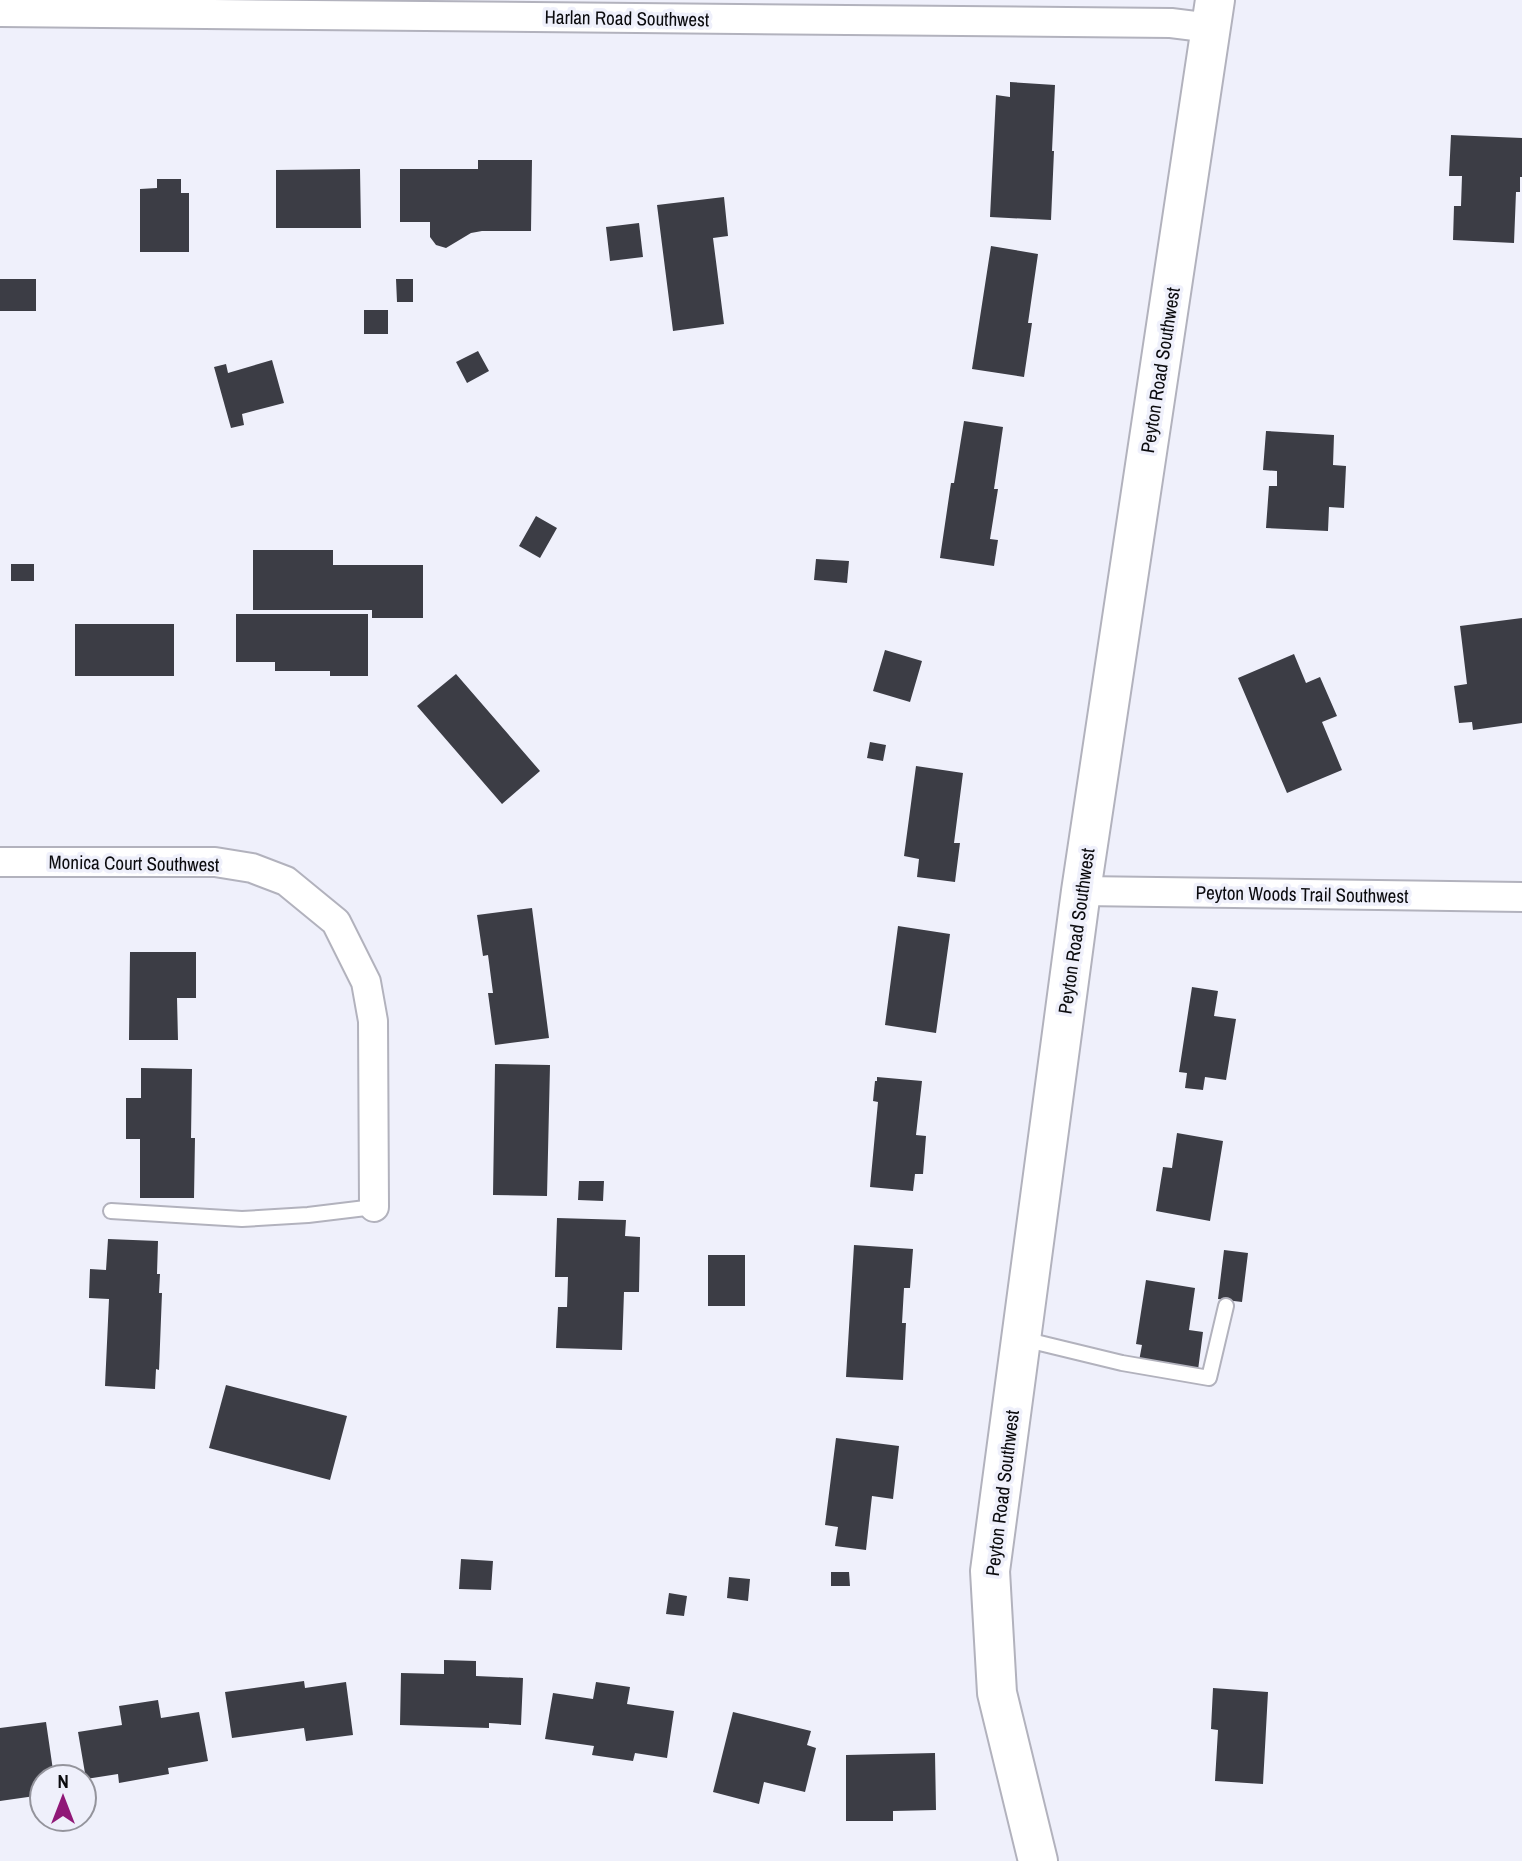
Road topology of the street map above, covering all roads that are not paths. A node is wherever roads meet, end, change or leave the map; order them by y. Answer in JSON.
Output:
{"nodes":[{"id":1,"x":0,"y":12,"type":"edge"},
{"id":2,"x":1213,"y":14,"type":"edge"},
{"id":3,"x":0,"y":862,"type":"edge"},
{"id":4,"x":1081,"y":891,"type":"junction"},
{"id":5,"x":1522,"y":897,"type":"edge"},
{"id":6,"x":374,"y":1207,"type":"joint"},
{"id":7,"x":111,"y":1212,"type":"dead end"},
{"id":8,"x":1226,"y":1306,"type":"dead end"},
{"id":9,"x":1021,"y":1338,"type":"junction"},
{"id":10,"x":1038,"y":1861,"type":"edge"}],
"edges":[{"from":1,"to":2,"type":"street","name":"Harlan Road Southwest"},
{"from":2,"to":4,"type":"street","name":"Peyton Road Southwest"},
{"from":3,"to":6,"type":"street","name":"Monica Court Southwest"},
{"from":4,"to":5,"type":"street","name":"Peyton Woods Trail Southwest"},
{"from":4,"to":9,"type":"street","name":"Peyton Road Southwest"},
{"from":6,"to":7,"type":"lane"},
{"from":8,"to":9,"type":"lane"},
{"from":9,"to":10,"type":"street","name":"Peyton Road Southwest"}]}
